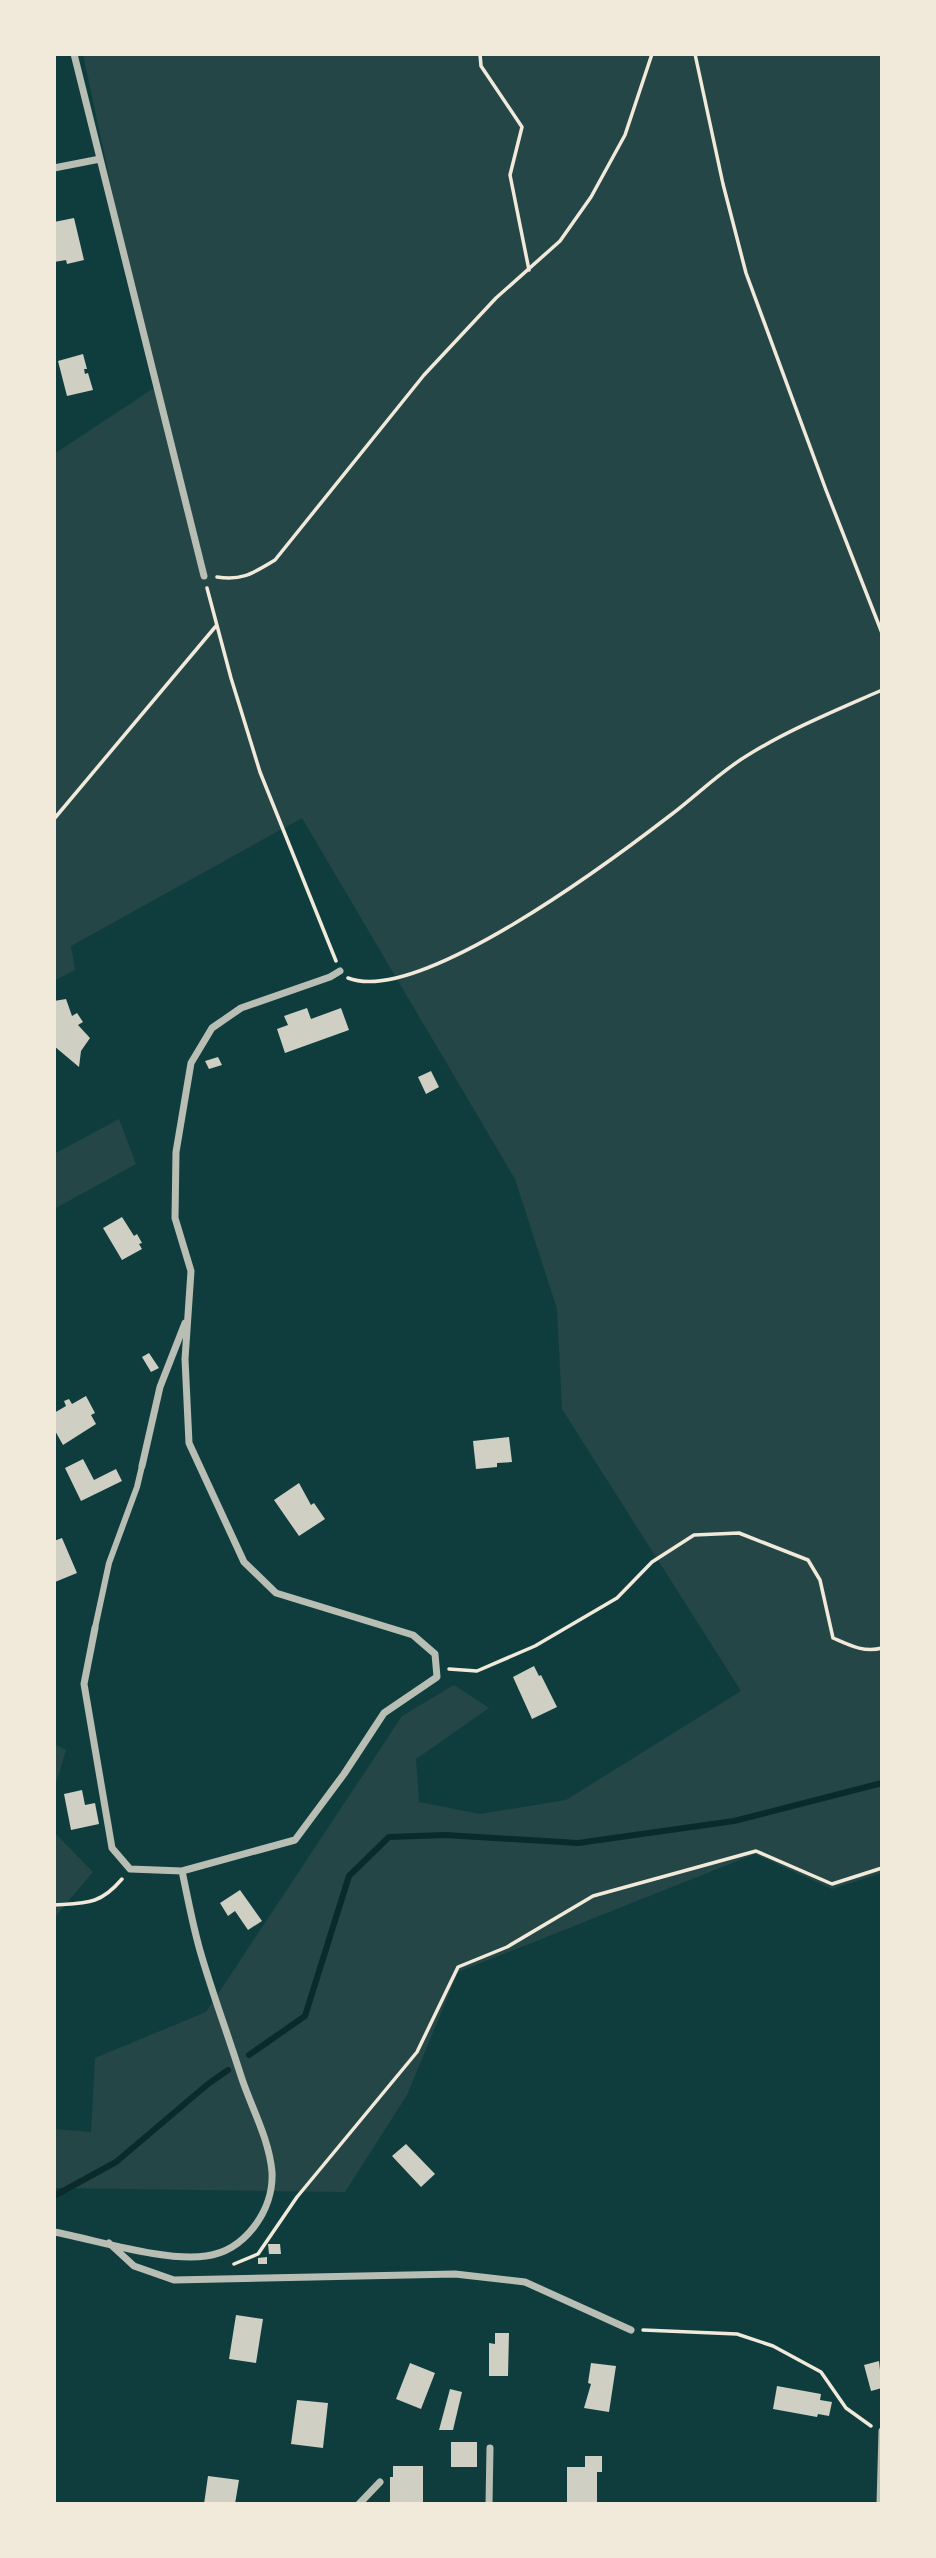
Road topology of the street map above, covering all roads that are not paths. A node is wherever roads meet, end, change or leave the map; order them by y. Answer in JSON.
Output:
{"nodes":[{"id":1,"x":74,"y":54,"type":"edge"},
{"id":2,"x":100,"y":159,"type":"junction"},
{"id":3,"x":54,"y":169,"type":"edge"},
{"id":4,"x":204,"y":576,"type":"road end"},
{"id":5,"x":340,"y":971,"type":"road end"},
{"id":6,"x":188,"y":1315,"type":"junction"},
{"id":7,"x":142,"y":1466,"type":"joint"},
{"id":8,"x":96,"y":1628,"type":"joint"},
{"id":9,"x":181,"y":1871,"type":"junction"},
{"id":10,"x":54,"y":2232,"type":"edge"},
{"id":11,"x":108,"y":2243,"type":"junction"},
{"id":12,"x":631,"y":2330,"type":"road end"},
{"id":13,"x":882,"y":2432,"type":"edge"},
{"id":14,"x":490,"y":2448,"type":"dead end"},
{"id":15,"x":380,"y":2482,"type":"dead end"},
{"id":16,"x":359,"y":2504,"type":"edge"},
{"id":17,"x":489,"y":2504,"type":"edge"},
{"id":18,"x":880,"y":2504,"type":"edge"}],
"edges":[{"from":1,"to":2,"type":"street"},
{"from":2,"to":3,"type":"street"},
{"from":2,"to":4,"type":"street"},
{"from":5,"to":6,"type":"street"},
{"from":6,"to":7,"type":"street"},
{"from":6,"to":9,"type":"street"},
{"from":7,"to":8,"type":"street"},
{"from":8,"to":9,"type":"street"},
{"from":9,"to":11,"type":"street"},
{"from":10,"to":11,"type":"street"},
{"from":11,"to":12,"type":"street"},
{"from":13,"to":18,"type":"street"},
{"from":14,"to":17,"type":"street"},
{"from":15,"to":16,"type":"street"}]}
